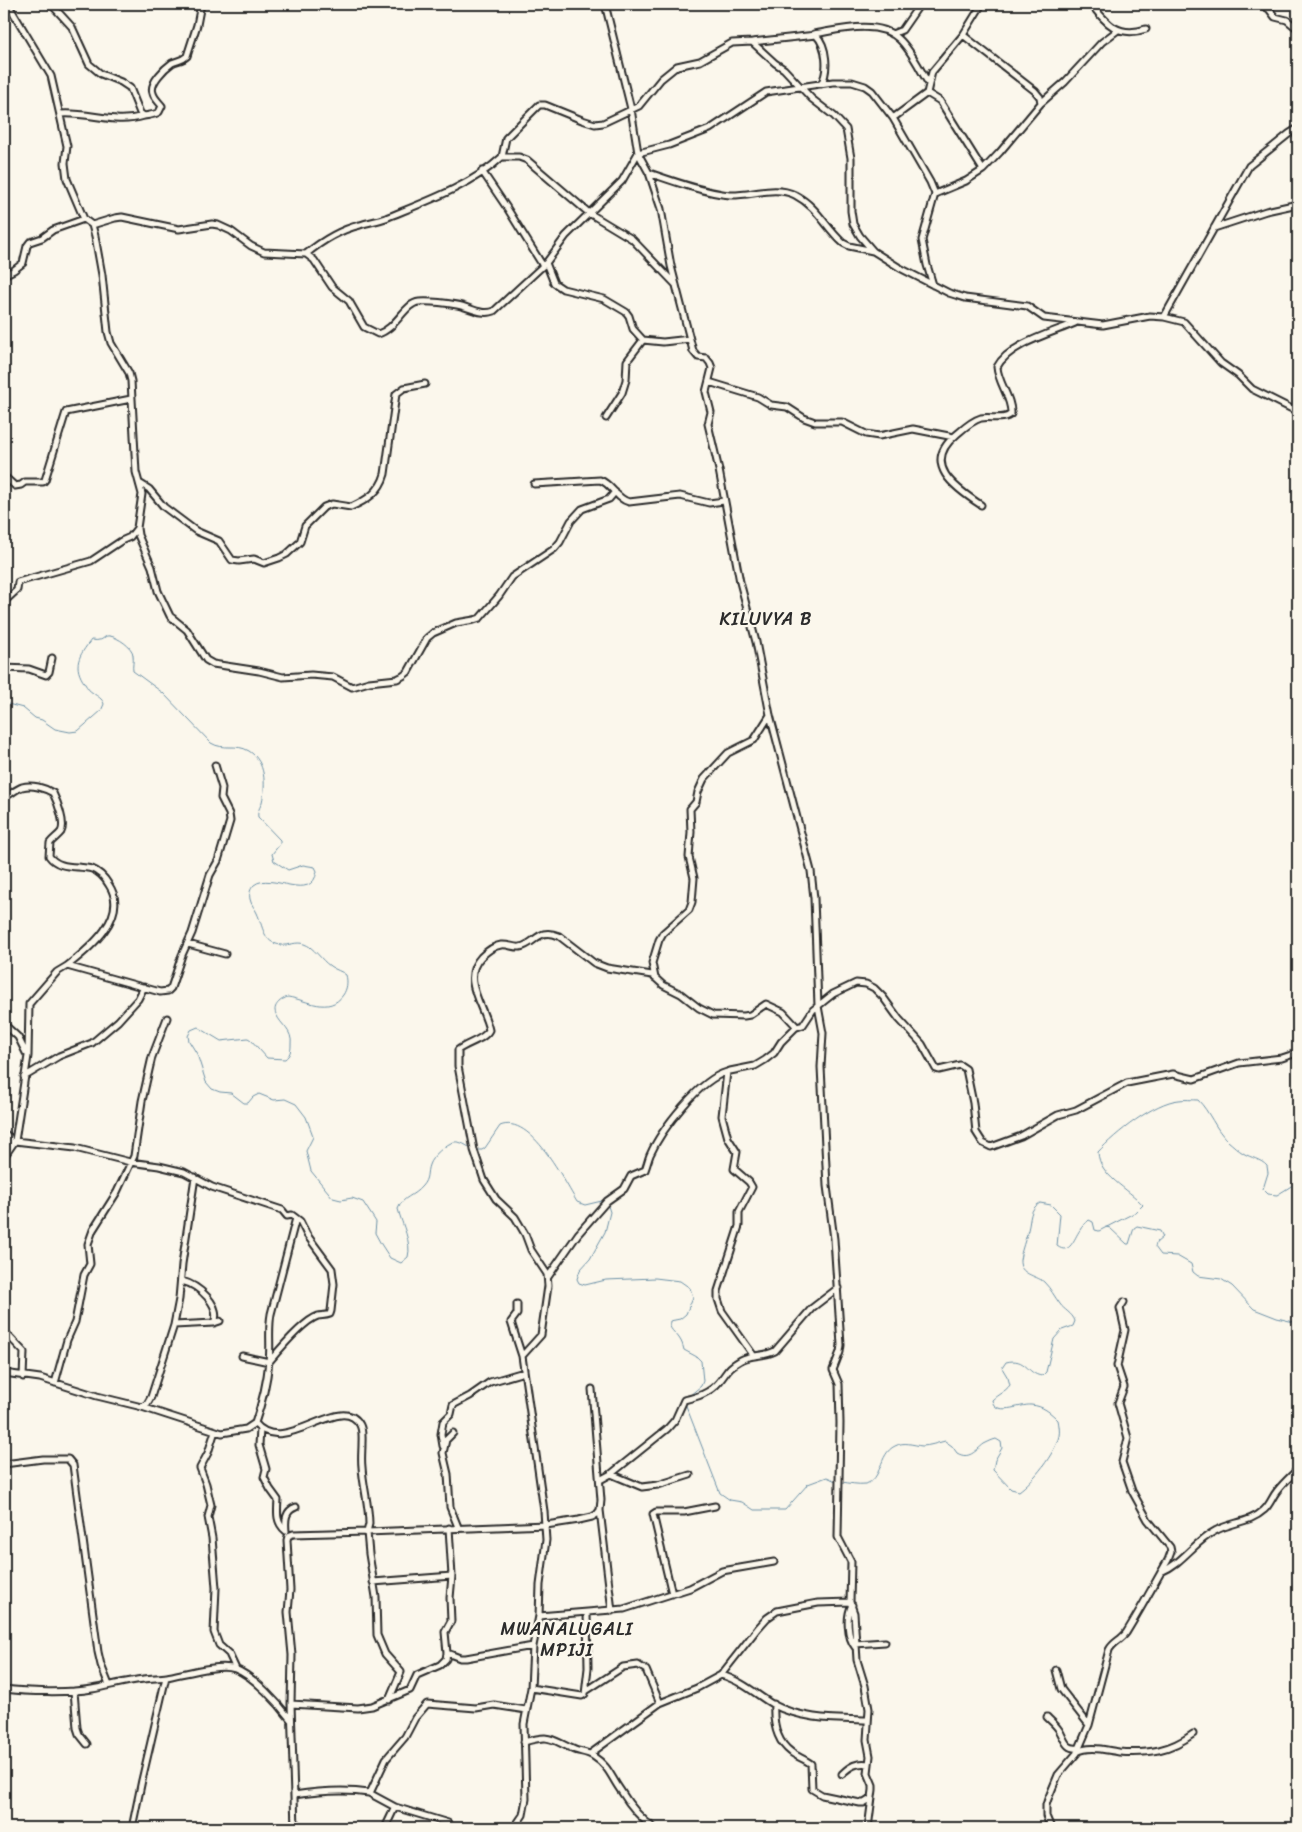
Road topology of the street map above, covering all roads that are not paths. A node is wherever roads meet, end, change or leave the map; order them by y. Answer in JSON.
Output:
{"nodes":[{"id":1,"x":8,"y":4,"type":"edge"},
{"id":2,"x":51,"y":4,"type":"edge"},
{"id":3,"x":201,"y":4,"type":"edge"},
{"id":4,"x":605,"y":4,"type":"edge"},
{"id":5,"x":920,"y":4,"type":"edge"},
{"id":6,"x":982,"y":4,"type":"edge"},
{"id":7,"x":1090,"y":4,"type":"edge"},
{"id":8,"x":1260,"y":4,"type":"edge"},
{"id":9,"x":915,"y":6,"type":"edge"},
{"id":10,"x":1146,"y":29,"type":"dead end"},
{"id":11,"x":1298,"y":29,"type":"edge"},
{"id":12,"x":1118,"y":30,"type":"junction"},
{"id":13,"x":814,"y":34,"type":"junction"},
{"id":14,"x":892,"y":34,"type":"junction"},
{"id":15,"x":963,"y":35,"type":"junction"},
{"id":16,"x":752,"y":42,"type":"junction"},
{"id":17,"x":825,"y":74,"type":"junction"},
{"id":18,"x":833,"y":82,"type":"junction"},
{"id":19,"x":821,"y":84,"type":"junction"},
{"id":20,"x":930,"y":85,"type":"junction"},
{"id":21,"x":799,"y":86,"type":"junction"},
{"id":22,"x":927,"y":93,"type":"junction"},
{"id":23,"x":1041,"y":102,"type":"junction"},
{"id":24,"x":631,"y":109,"type":"junction"},
{"id":25,"x":61,"y":114,"type":"junction"},
{"id":26,"x":144,"y":116,"type":"junction"},
{"id":27,"x":893,"y":118,"type":"junction"},
{"id":28,"x":1298,"y":128,"type":"edge"},
{"id":29,"x":638,"y":153,"type":"junction"},
{"id":30,"x":502,"y":157,"type":"junction"},
{"id":31,"x":983,"y":170,"type":"junction"},
{"id":32,"x":482,"y":171,"type":"junction"},
{"id":33,"x":649,"y":173,"type":"junction"},
{"id":34,"x":934,"y":194,"type":"junction"},
{"id":35,"x":1298,"y":204,"type":"edge"},
{"id":36,"x":589,"y":213,"type":"junction"},
{"id":37,"x":84,"y":219,"type":"junction"},
{"id":38,"x":92,"y":225,"type":"junction"},
{"id":39,"x":1213,"y":228,"type":"junction"},
{"id":40,"x":873,"y":251,"type":"junction"},
{"id":41,"x":306,"y":254,"type":"junction"},
{"id":42,"x":545,"y":264,"type":"junction"},
{"id":43,"x":4,"y":275,"type":"edge"},
{"id":44,"x":933,"y":285,"type":"junction"},
{"id":45,"x":676,"y":286,"type":"junction"},
{"id":46,"x":1164,"y":316,"type":"junction"},
{"id":47,"x":1078,"y":322,"type":"junction"},
{"id":48,"x":690,"y":339,"type":"junction"},
{"id":49,"x":643,"y":340,"type":"junction"},
{"id":50,"x":709,"y":382,"type":"junction"},
{"id":51,"x":425,"y":384,"type":"dead end"},
{"id":52,"x":131,"y":399,"type":"junction"},
{"id":53,"x":1298,"y":412,"type":"edge"},
{"id":54,"x":606,"y":418,"type":"dead end"},
{"id":55,"x":954,"y":437,"type":"junction"},
{"id":56,"x":4,"y":476,"type":"edge"},
{"id":57,"x":141,"y":484,"type":"junction"},
{"id":58,"x":534,"y":484,"type":"dead end"},
{"id":59,"x":615,"y":492,"type":"junction"},
{"id":60,"x":724,"y":501,"type":"junction"},
{"id":61,"x":981,"y":505,"type":"dead end"},
{"id":62,"x":137,"y":528,"type":"junction"},
{"id":63,"x":4,"y":602,"type":"edge"},
{"id":64,"x":52,"y":658,"type":"dead end"},
{"id":65,"x":4,"y":668,"type":"edge"},
{"id":66,"x":770,"y":715,"type":"junction"},
{"id":67,"x":215,"y":765,"type":"dead end"},
{"id":68,"x":4,"y":797,"type":"edge"},
{"id":69,"x":188,"y":944,"type":"junction"},
{"id":70,"x":225,"y":954,"type":"dead end"},
{"id":71,"x":67,"y":966,"type":"junction"},
{"id":72,"x":655,"y":978,"type":"junction"},
{"id":73,"x":144,"y":988,"type":"junction"},
{"id":74,"x":818,"y":1007,"type":"junction"},
{"id":75,"x":167,"y":1018,"type":"dead end"},
{"id":76,"x":4,"y":1024,"type":"edge"},
{"id":77,"x":796,"y":1027,"type":"junction"},
{"id":78,"x":1298,"y":1051,"type":"edge"},
{"id":79,"x":28,"y":1056,"type":"junction"},
{"id":80,"x":727,"y":1072,"type":"junction"},
{"id":81,"x":24,"y":1078,"type":"junction"},
{"id":82,"x":4,"y":1133,"type":"edge"},
{"id":83,"x":13,"y":1142,"type":"junction"},
{"id":84,"x":5,"y":1154,"type":"edge"},
{"id":85,"x":130,"y":1162,"type":"junction"},
{"id":86,"x":195,"y":1177,"type":"junction"},
{"id":87,"x":296,"y":1218,"type":"junction"},
{"id":88,"x":548,"y":1277,"type":"junction"},
{"id":89,"x":182,"y":1281,"type":"junction"},
{"id":90,"x":838,"y":1288,"type":"junction"},
{"id":91,"x":1124,"y":1302,"type":"dead end"},
{"id":92,"x":516,"y":1304,"type":"dead end"},
{"id":93,"x":220,"y":1321,"type":"dead end"},
{"id":94,"x":214,"y":1323,"type":"junction"},
{"id":95,"x":174,"y":1325,"type":"junction"},
{"id":96,"x":4,"y":1331,"type":"edge"},
{"id":97,"x":242,"y":1356,"type":"dead end"},
{"id":98,"x":522,"y":1356,"type":"junction"},
{"id":99,"x":754,"y":1356,"type":"junction"},
{"id":100,"x":269,"y":1362,"type":"junction"},
{"id":101,"x":524,"y":1372,"type":"junction"},
{"id":102,"x":4,"y":1373,"type":"edge"},
{"id":103,"x":23,"y":1377,"type":"junction"},
{"id":104,"x":55,"y":1383,"type":"junction"},
{"id":105,"x":592,"y":1389,"type":"dead end"},
{"id":106,"x":142,"y":1407,"type":"junction"},
{"id":107,"x":255,"y":1422,"type":"junction"},
{"id":108,"x":260,"y":1429,"type":"junction"},
{"id":109,"x":215,"y":1431,"type":"junction"},
{"id":110,"x":453,"y":1433,"type":"dead end"},
{"id":111,"x":443,"y":1446,"type":"junction"},
{"id":112,"x":4,"y":1464,"type":"edge"},
{"id":113,"x":1298,"y":1470,"type":"edge"},
{"id":114,"x":611,"y":1474,"type":"junction"},
{"id":115,"x":690,"y":1476,"type":"dead end"},
{"id":116,"x":600,"y":1480,"type":"junction"},
{"id":117,"x":715,"y":1506,"type":"dead end"},
{"id":118,"x":296,"y":1507,"type":"dead end"},
{"id":119,"x":600,"y":1510,"type":"junction"},
{"id":120,"x":546,"y":1525,"type":"junction"},
{"id":121,"x":449,"y":1528,"type":"junction"},
{"id":122,"x":458,"y":1528,"type":"junction"},
{"id":123,"x":367,"y":1532,"type":"junction"},
{"id":124,"x":287,"y":1534,"type":"junction"},
{"id":125,"x":774,"y":1562,"type":"dead end"},
{"id":126,"x":1161,"y":1572,"type":"junction"},
{"id":127,"x":452,"y":1576,"type":"junction"},
{"id":128,"x":373,"y":1582,"type":"junction"},
{"id":129,"x":672,"y":1594,"type":"junction"},
{"id":130,"x":851,"y":1604,"type":"junction"},
{"id":131,"x":612,"y":1611,"type":"junction"},
{"id":132,"x":587,"y":1613,"type":"junction"},
{"id":133,"x":539,"y":1616,"type":"junction"},
{"id":134,"x":885,"y":1642,"type":"dead end"},
{"id":135,"x":533,"y":1646,"type":"junction"},
{"id":136,"x":855,"y":1646,"type":"junction"},
{"id":137,"x":447,"y":1653,"type":"junction"},
{"id":138,"x":236,"y":1669,"type":"junction"},
{"id":139,"x":1056,"y":1670,"type":"dead end"},
{"id":140,"x":721,"y":1675,"type":"junction"},
{"id":141,"x":166,"y":1677,"type":"junction"},
{"id":142,"x":109,"y":1685,"type":"junction"},
{"id":143,"x":531,"y":1688,"type":"junction"},
{"id":144,"x":4,"y":1690,"type":"edge"},
{"id":145,"x":74,"y":1690,"type":"junction"},
{"id":146,"x":586,"y":1691,"type":"junction"},
{"id":147,"x":389,"y":1700,"type":"junction"},
{"id":148,"x":660,"y":1703,"type":"junction"},
{"id":149,"x":290,"y":1704,"type":"junction"},
{"id":150,"x":774,"y":1704,"type":"junction"},
{"id":151,"x":526,"y":1710,"type":"junction"},
{"id":152,"x":1047,"y":1717,"type":"dead end"},
{"id":153,"x":868,"y":1720,"type":"junction"},
{"id":154,"x":291,"y":1721,"type":"junction"},
{"id":155,"x":1089,"y":1725,"type":"junction"},
{"id":156,"x":1193,"y":1734,"type":"dead end"},
{"id":157,"x":524,"y":1742,"type":"junction"},
{"id":158,"x":88,"y":1744,"type":"dead end"},
{"id":159,"x":1078,"y":1750,"type":"junction"},
{"id":160,"x":590,"y":1754,"type":"junction"},
{"id":161,"x":869,"y":1764,"type":"junction"},
{"id":162,"x":842,"y":1774,"type":"dead end"},
{"id":163,"x":369,"y":1793,"type":"junction"},
{"id":164,"x":294,"y":1795,"type":"junction"},
{"id":165,"x":872,"y":1798,"type":"junction"},
{"id":166,"x":395,"y":1807,"type":"junction"},
{"id":167,"x":132,"y":1828,"type":"edge"},
{"id":168,"x":295,"y":1828,"type":"edge"},
{"id":169,"x":385,"y":1828,"type":"edge"},
{"id":170,"x":450,"y":1828,"type":"edge"},
{"id":171,"x":514,"y":1828,"type":"edge"},
{"id":172,"x":654,"y":1828,"type":"edge"},
{"id":173,"x":868,"y":1828,"type":"edge"},
{"id":174,"x":1051,"y":1828,"type":"edge"}],
"edges":[{"from":1,"to":25,"type":"street"},
{"from":2,"to":26,"type":"street"},
{"from":3,"to":26,"type":"street"},
{"from":4,"to":24,"type":"street"},
{"from":5,"to":9,"type":"street"},
{"from":6,"to":15,"type":"street"},
{"from":7,"to":12,"type":"street"},
{"from":8,"to":11,"type":"street"},
{"from":9,"to":14,"type":"street"},
{"from":10,"to":12,"type":"street"},
{"from":12,"to":23,"type":"street"},
{"from":13,"to":14,"type":"street"},
{"from":13,"to":16,"type":"street"},
{"from":13,"to":17,"type":"street"},
{"from":14,"to":20,"type":"street"},
{"from":15,"to":20,"type":"street"},
{"from":15,"to":23,"type":"street"},
{"from":16,"to":21,"type":"street"},
{"from":16,"to":24,"type":"street"},
{"from":17,"to":18,"type":"street"},
{"from":17,"to":19,"type":"street"},
{"from":18,"to":19,"type":"street"},
{"from":18,"to":27,"type":"street"},
{"from":19,"to":21,"type":"street"},
{"from":20,"to":22,"type":"street"},
{"from":21,"to":29,"type":"street"},
{"from":21,"to":40,"type":"street"},
{"from":22,"to":27,"type":"street"},
{"from":22,"to":31,"type":"street"},
{"from":23,"to":31,"type":"street"},
{"from":24,"to":29,"type":"street"},
{"from":24,"to":30,"type":"street"},
{"from":25,"to":26,"type":"street"},
{"from":25,"to":37,"type":"street"},
{"from":27,"to":34,"type":"street"},
{"from":28,"to":39,"type":"street"},
{"from":29,"to":33,"type":"street"},
{"from":29,"to":36,"type":"street"},
{"from":30,"to":32,"type":"street"},
{"from":30,"to":36,"type":"street"},
{"from":31,"to":34,"type":"street"},
{"from":32,"to":41,"type":"street"},
{"from":32,"to":42,"type":"street"},
{"from":33,"to":40,"type":"street"},
{"from":33,"to":45,"type":"street"},
{"from":34,"to":44,"type":"street"},
{"from":35,"to":39,"type":"street"},
{"from":36,"to":42,"type":"street"},
{"from":36,"to":45,"type":"street"},
{"from":37,"to":38,"type":"street"},
{"from":37,"to":43,"type":"street"},
{"from":38,"to":41,"type":"street"},
{"from":38,"to":52,"type":"street"},
{"from":39,"to":46,"type":"street"},
{"from":40,"to":44,"type":"street"},
{"from":41,"to":42,"type":"street"},
{"from":42,"to":49,"type":"street"},
{"from":44,"to":47,"type":"street"},
{"from":45,"to":48,"type":"street"},
{"from":46,"to":47,"type":"street"},
{"from":46,"to":53,"type":"street"},
{"from":47,"to":55,"type":"street"},
{"from":48,"to":49,"type":"street"},
{"from":48,"to":50,"type":"street"},
{"from":49,"to":54,"type":"street"},
{"from":50,"to":55,"type":"street"},
{"from":50,"to":60,"type":"street"},
{"from":51,"to":57,"type":"street"},
{"from":52,"to":56,"type":"street"},
{"from":52,"to":57,"type":"street"},
{"from":55,"to":61,"type":"street"},
{"from":57,"to":62,"type":"street"},
{"from":58,"to":59,"type":"street"},
{"from":59,"to":60,"type":"street"},
{"from":59,"to":62,"type":"street"},
{"from":60,"to":66,"type":"street"},
{"from":62,"to":63,"type":"street"},
{"from":64,"to":65,"type":"street"},
{"from":66,"to":72,"type":"street"},
{"from":66,"to":74,"type":"street"},
{"from":67,"to":69,"type":"street"},
{"from":68,"to":71,"type":"street"},
{"from":69,"to":70,"type":"street"},
{"from":69,"to":73,"type":"street"},
{"from":71,"to":73,"type":"street"},
{"from":71,"to":79,"type":"street"},
{"from":72,"to":77,"type":"street"},
{"from":72,"to":88,"type":"street"},
{"from":73,"to":81,"type":"street"},
{"from":74,"to":77,"type":"street"},
{"from":74,"to":78,"type":"street"},
{"from":74,"to":90,"type":"street"},
{"from":75,"to":85,"type":"street"},
{"from":76,"to":79,"type":"street"},
{"from":77,"to":80,"type":"street"},
{"from":79,"to":81,"type":"street"},
{"from":80,"to":88,"type":"street"},
{"from":80,"to":99,"type":"street"},
{"from":81,"to":83,"type":"street"},
{"from":82,"to":83,"type":"street"},
{"from":83,"to":84,"type":"street"},
{"from":83,"to":85,"type":"street"},
{"from":85,"to":86,"type":"street"},
{"from":85,"to":104,"type":"street"},
{"from":86,"to":87,"type":"street"},
{"from":86,"to":89,"type":"street"},
{"from":87,"to":100,"type":"street"},
{"from":87,"to":100,"type":"street"},
{"from":88,"to":98,"type":"street"},
{"from":89,"to":94,"type":"street"},
{"from":89,"to":95,"type":"street"},
{"from":90,"to":99,"type":"street"},
{"from":90,"to":130,"type":"street"},
{"from":91,"to":126,"type":"street"},
{"from":92,"to":98,"type":"street"},
{"from":93,"to":94,"type":"street"},
{"from":94,"to":95,"type":"street"},
{"from":95,"to":106,"type":"street"},
{"from":96,"to":103,"type":"street"},
{"from":97,"to":100,"type":"street"},
{"from":98,"to":101,"type":"street"},
{"from":99,"to":114,"type":"street"},
{"from":100,"to":107,"type":"street"},
{"from":101,"to":111,"type":"street"},
{"from":101,"to":120,"type":"street"},
{"from":102,"to":103,"type":"street"},
{"from":103,"to":104,"type":"street"},
{"from":104,"to":106,"type":"street"},
{"from":105,"to":116,"type":"street"},
{"from":106,"to":109,"type":"street"},
{"from":107,"to":108,"type":"street"},
{"from":107,"to":109,"type":"street"},
{"from":108,"to":123,"type":"street"},
{"from":108,"to":124,"type":"street"},
{"from":109,"to":138,"type":"street"},
{"from":110,"to":111,"type":"street"},
{"from":111,"to":122,"type":"street"},
{"from":112,"to":142,"type":"street"},
{"from":113,"to":126,"type":"street"},
{"from":114,"to":115,"type":"street"},
{"from":114,"to":116,"type":"street"},
{"from":116,"to":119,"type":"street"},
{"from":117,"to":129,"type":"street"},
{"from":118,"to":124,"type":"street"},
{"from":119,"to":120,"type":"street"},
{"from":119,"to":131,"type":"street"},
{"from":120,"to":122,"type":"street"},
{"from":120,"to":133,"type":"street"},
{"from":121,"to":122,"type":"street"},
{"from":121,"to":123,"type":"street"},
{"from":121,"to":127,"type":"street"},
{"from":123,"to":124,"type":"street"},
{"from":123,"to":128,"type":"street"},
{"from":124,"to":149,"type":"street"},
{"from":125,"to":129,"type":"street"},
{"from":126,"to":155,"type":"street"},
{"from":127,"to":128,"type":"street"},
{"from":127,"to":137,"type":"street"},
{"from":128,"to":147,"type":"street"},
{"from":129,"to":131,"type":"street"},
{"from":130,"to":136,"type":"street"},
{"from":130,"to":140,"type":"street"},
{"from":131,"to":132,"type":"street"},
{"from":132,"to":133,"type":"street"},
{"from":132,"to":146,"type":"street"},
{"from":133,"to":135,"type":"street"},
{"from":134,"to":136,"type":"street"},
{"from":135,"to":137,"type":"street"},
{"from":135,"to":143,"type":"street"},
{"from":136,"to":153,"type":"street"},
{"from":137,"to":147,"type":"street"},
{"from":138,"to":141,"type":"street"},
{"from":138,"to":154,"type":"street"},
{"from":139,"to":155,"type":"street"},
{"from":140,"to":148,"type":"street"},
{"from":140,"to":150,"type":"street"},
{"from":141,"to":142,"type":"street"},
{"from":141,"to":167,"type":"street"},
{"from":142,"to":145,"type":"street"},
{"from":143,"to":146,"type":"street"},
{"from":143,"to":151,"type":"street"},
{"from":144,"to":145,"type":"street"},
{"from":145,"to":158,"type":"street"},
{"from":146,"to":148,"type":"street"},
{"from":147,"to":149,"type":"street"},
{"from":148,"to":160,"type":"street"},
{"from":149,"to":154,"type":"street"},
{"from":150,"to":153,"type":"street"},
{"from":150,"to":165,"type":"street"},
{"from":151,"to":157,"type":"street"},
{"from":151,"to":163,"type":"street"},
{"from":152,"to":159,"type":"street"},
{"from":153,"to":161,"type":"street"},
{"from":154,"to":164,"type":"street"},
{"from":155,"to":159,"type":"street"},
{"from":156,"to":159,"type":"street"},
{"from":157,"to":160,"type":"street"},
{"from":157,"to":171,"type":"street"},
{"from":159,"to":174,"type":"street"},
{"from":160,"to":172,"type":"street"},
{"from":161,"to":162,"type":"street"},
{"from":161,"to":165,"type":"street"},
{"from":163,"to":164,"type":"street"},
{"from":163,"to":166,"type":"street"},
{"from":164,"to":168,"type":"street"},
{"from":165,"to":173,"type":"street"},
{"from":166,"to":169,"type":"street"},
{"from":166,"to":170,"type":"street"}]}
